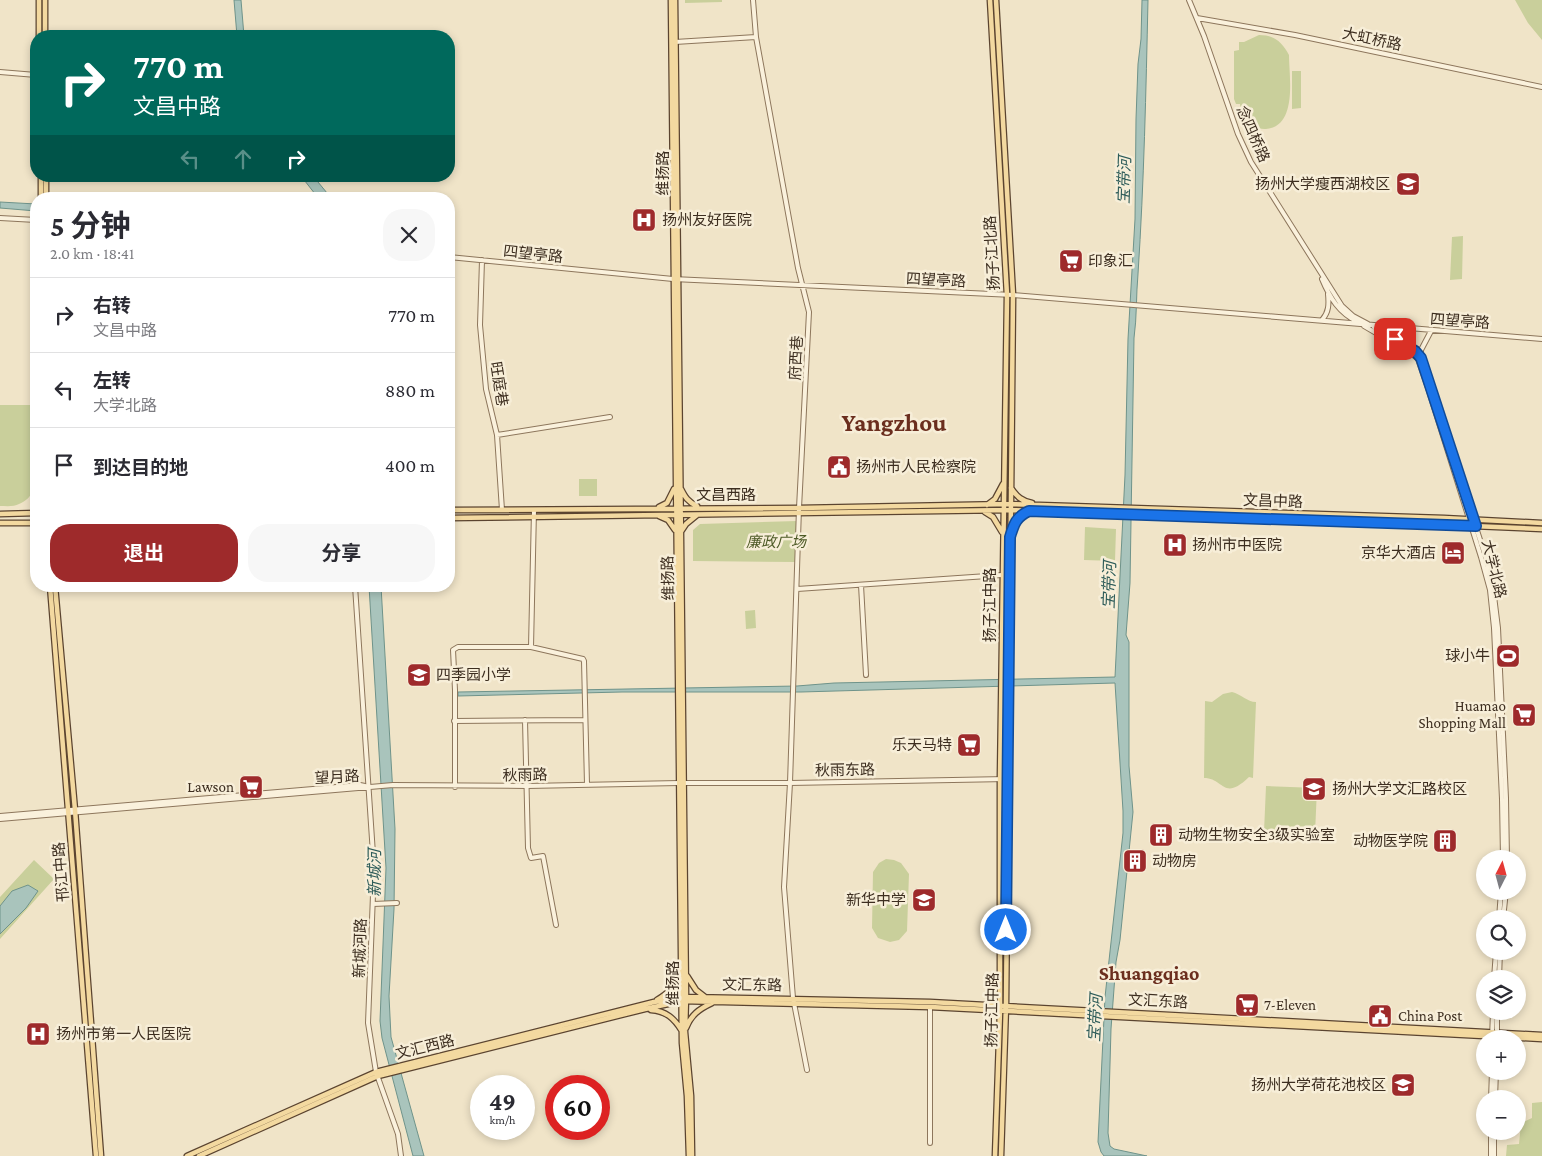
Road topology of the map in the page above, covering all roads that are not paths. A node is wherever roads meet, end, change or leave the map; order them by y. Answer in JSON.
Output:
{"nodes":[{"id":1,"x":39,"y":0,"type":"edge"},
{"id":2,"x":45,"y":0,"type":"edge"},
{"id":3,"x":671,"y":0,"type":"edge"},
{"id":4,"x":675,"y":0,"type":"edge"},
{"id":5,"x":753,"y":0,"type":"edge"},
{"id":6,"x":990,"y":0,"type":"edge"},
{"id":7,"x":996,"y":0,"type":"edge"},
{"id":8,"x":1189,"y":0,"type":"edge"},
{"id":9,"x":1196,"y":18,"type":"junction"},
{"id":10,"x":39,"y":30,"type":"edge"},
{"id":11,"x":45,"y":30,"type":"edge"},
{"id":12,"x":756,"y":37,"type":"junction"},
{"id":13,"x":675,"y":42,"type":"junction"},
{"id":14,"x":0,"y":72,"type":"edge"},
{"id":15,"x":30,"y":74,"type":"edge"},
{"id":16,"x":1542,"y":87,"type":"edge"},
{"id":17,"x":0,"y":218,"type":"edge"},
{"id":18,"x":30,"y":220,"type":"edge"},
{"id":19,"x":455,"y":258,"type":"edge"},
{"id":20,"x":482,"y":260,"type":"junction"},
{"id":21,"x":1317,"y":268,"type":"junction"},
{"id":22,"x":675,"y":279,"type":"junction"},
{"id":23,"x":802,"y":284,"type":"junction"},
{"id":24,"x":1328,"y":294,"type":"junction"},
{"id":25,"x":1007,"y":295,"type":"junction"},
{"id":26,"x":1013,"y":295,"type":"junction"},
{"id":27,"x":1322,"y":320,"type":"junction"},
{"id":28,"x":1361,"y":324,"type":"junction"},
{"id":29,"x":1371,"y":325,"type":"junction"},
{"id":30,"x":1431,"y":330,"type":"junction"},
{"id":31,"x":1542,"y":339,"type":"edge"},
{"id":32,"x":1421,"y":358,"type":"junction"},
{"id":33,"x":610,"y":417,"type":"dead end"},
{"id":34,"x":497,"y":435,"type":"junction"},
{"id":35,"x":1004,"y":480,"type":"junction"},
{"id":36,"x":677,"y":486,"type":"junction"},
{"id":37,"x":1010,"y":487,"type":"junction"},
{"id":38,"x":1003,"y":504,"type":"junction"},
{"id":39,"x":1010,"y":504,"type":"junction"},
{"id":40,"x":986,"y":505,"type":"junction"},
{"id":41,"x":1045,"y":506,"type":"junction"},
{"id":42,"x":658,"y":508,"type":"junction"},
{"id":43,"x":678,"y":508,"type":"junction"},
{"id":44,"x":700,"y":508,"type":"junction"},
{"id":45,"x":455,"y":510,"type":"edge"},
{"id":46,"x":502,"y":510,"type":"junction"},
{"id":47,"x":534,"y":510,"type":"junction"},
{"id":48,"x":1010,"y":510,"type":"junction"},
{"id":49,"x":799,"y":511,"type":"junction"},
{"id":50,"x":984,"y":511,"type":"junction"},
{"id":51,"x":1003,"y":511,"type":"junction"},
{"id":52,"x":1029,"y":511,"type":"junction"},
{"id":53,"x":30,"y":513,"type":"edge"},
{"id":54,"x":0,"y":514,"type":"edge"},
{"id":55,"x":697,"y":514,"type":"junction"},
{"id":56,"x":657,"y":515,"type":"junction"},
{"id":57,"x":678,"y":515,"type":"junction"},
{"id":58,"x":534,"y":516,"type":"junction"},
{"id":59,"x":455,"y":518,"type":"edge"},
{"id":60,"x":1471,"y":520,"type":"junction"},
{"id":61,"x":0,"y":523,"type":"edge"},
{"id":62,"x":30,"y":523,"type":"edge"},
{"id":63,"x":1542,"y":523,"type":"edge"},
{"id":64,"x":1473,"y":526,"type":"junction"},
{"id":65,"x":1542,"y":529,"type":"edge"},
{"id":66,"x":678,"y":533,"type":"junction"},
{"id":67,"x":1003,"y":535,"type":"junction"},
{"id":68,"x":1010,"y":537,"type":"junction"},
{"id":69,"x":1002,"y":576,"type":"junction"},
{"id":70,"x":860,"y":585,"type":"junction"},
{"id":71,"x":797,"y":589,"type":"junction"},
{"id":72,"x":51,"y":592,"type":"edge"},
{"id":73,"x":56,"y":592,"type":"edge"},
{"id":74,"x":355,"y":592,"type":"edge"},
{"id":75,"x":531,"y":646,"type":"junction"},
{"id":76,"x":866,"y":674,"type":"dead end"},
{"id":77,"x":525,"y":720,"type":"junction"},
{"id":78,"x":585,"y":720,"type":"junction"},
{"id":79,"x":454,"y":721,"type":"junction"},
{"id":80,"x":1000,"y":779,"type":"junction"},
{"id":81,"x":1007,"y":779,"type":"junction"},
{"id":82,"x":681,"y":783,"type":"junction"},
{"id":83,"x":790,"y":783,"type":"junction"},
{"id":84,"x":587,"y":784,"type":"junction"},
{"id":85,"x":527,"y":786,"type":"junction"},
{"id":86,"x":367,"y":787,"type":"junction"},
{"id":87,"x":455,"y":787,"type":"junction"},
{"id":88,"x":69,"y":812,"type":"junction"},
{"id":89,"x":75,"y":812,"type":"junction"},
{"id":90,"x":0,"y":818,"type":"edge"},
{"id":91,"x":1503,"y":850,"type":"edge"},
{"id":92,"x":1507,"y":850,"type":"edge"},
{"id":93,"x":397,"y":903,"type":"dead end"},
{"id":94,"x":373,"y":904,"type":"junction"},
{"id":95,"x":556,"y":925,"type":"dead end"},
{"id":96,"x":684,"y":974,"type":"junction"},
{"id":97,"x":705,"y":997,"type":"junction"},
{"id":98,"x":684,"y":999,"type":"junction"},
{"id":99,"x":794,"y":1001,"type":"junction"},
{"id":100,"x":654,"y":1002,"type":"junction"},
{"id":101,"x":715,"y":1002,"type":"junction"},
{"id":102,"x":930,"y":1007,"type":"junction"},
{"id":103,"x":1003,"y":1008,"type":"junction"},
{"id":104,"x":645,"y":1009,"type":"junction"},
{"id":105,"x":683,"y":1032,"type":"junction"},
{"id":106,"x":1476,"y":1034,"type":"edge"},
{"id":107,"x":1526,"y":1035,"type":"edge"},
{"id":108,"x":1542,"y":1035,"type":"edge"},
{"id":109,"x":1526,"y":1038,"type":"edge"},
{"id":110,"x":1542,"y":1039,"type":"edge"},
{"id":111,"x":402,"y":1068,"type":"junction"},
{"id":112,"x":807,"y":1070,"type":"dead end"},
{"id":113,"x":377,"y":1074,"type":"junction"},
{"id":114,"x":1493,"y":1140,"type":"edge"},
{"id":115,"x":930,"y":1143,"type":"dead end"},
{"id":116,"x":99,"y":1155,"type":"edge"},
{"id":117,"x":187,"y":1156,"type":"edge"},
{"id":118,"x":199,"y":1156,"type":"edge"},
{"id":119,"x":402,"y":1156,"type":"edge"},
{"id":120,"x":690,"y":1156,"type":"edge"},
{"id":121,"x":995,"y":1156,"type":"edge"},
{"id":122,"x":1001,"y":1156,"type":"edge"},
{"id":123,"x":1493,"y":1156,"type":"edge"}],
"edges":[{"from":1,"to":10,"type":"main road"},
{"from":2,"to":11,"type":"main road"},
{"from":3,"to":22,"type":"main road","name":"维扬路"},
{"from":4,"to":13,"type":"main road","name":"维扬路"},
{"from":5,"to":12,"type":"street","name":"府西巷"},
{"from":6,"to":25,"type":"main road","name":"扬子江北路"},
{"from":7,"to":26,"type":"main road","name":"扬子江北路"},
{"from":8,"to":9,"type":"street","name":"念四桥路"},
{"from":9,"to":16,"type":"street","name":"大虹桥路"},
{"from":9,"to":21,"type":"street","name":"念四桥路"},
{"from":12,"to":13,"type":"street"},
{"from":12,"to":23,"type":"street","name":"府西巷"},
{"from":13,"to":22,"type":"main road","name":"维扬路"},
{"from":14,"to":15,"type":"street"},
{"from":17,"to":18,"type":"street"},
{"from":19,"to":20,"type":"street","name":"四望亭路"},
{"from":20,"to":22,"type":"street","name":"四望亭路"},
{"from":20,"to":34,"type":"street","name":"旺庭巷"},
{"from":21,"to":24,"type":"street","name":"念四桥路"},
{"from":21,"to":29,"type":"street","name":"念四桥路"},
{"from":22,"to":23,"type":"street","name":"四望亭路"},
{"from":22,"to":36,"type":"main road","name":"维扬路"},
{"from":23,"to":25,"type":"street","name":"四望亭路"},
{"from":23,"to":49,"type":"street","name":"府西巷"},
{"from":24,"to":27,"type":"street"},
{"from":24,"to":28,"type":"street","name":"念四桥路"},
{"from":25,"to":26,"type":"street","name":"四望亭路"},
{"from":25,"to":35,"type":"main road","name":"扬子江北路"},
{"from":26,"to":27,"type":"street","name":"四望亭路"},
{"from":26,"to":37,"type":"main road","name":"扬子江北路"},
{"from":27,"to":28,"type":"street","name":"四望亭路"},
{"from":28,"to":29,"type":"street","name":"四望亭路"},
{"from":28,"to":60,"type":"street","name":"大学北路"},
{"from":29,"to":30,"type":"street","name":"四望亭路"},
{"from":29,"to":32,"type":"street"},
{"from":30,"to":31,"type":"street","name":"四望亭路"},
{"from":30,"to":32,"type":"street"},
{"from":32,"to":60,"type":"street","name":"大学北路"},
{"from":33,"to":34,"type":"street"},
{"from":34,"to":46,"type":"street","name":"旺庭巷"},
{"from":35,"to":38,"type":"main road","name":"扬子江北路"},
{"from":35,"to":40,"type":"main road"},
{"from":36,"to":42,"type":"main road"},
{"from":36,"to":43,"type":"main road","name":"维扬路"},
{"from":36,"to":44,"type":"main road"},
{"from":37,"to":39,"type":"main road","name":"扬子江北路"},
{"from":37,"to":41,"type":"main road"},
{"from":38,"to":39,"type":"main road","name":"文昌中路"},
{"from":38,"to":40,"type":"main road","name":"文昌西路"},
{"from":38,"to":51,"type":"main road","name":"扬子江中路"},
{"from":39,"to":41,"type":"main road","name":"文昌中路"},
{"from":39,"to":48,"type":"main road","name":"扬子江中路"},
{"from":40,"to":49,"type":"main road","name":"文昌西路"},
{"from":41,"to":60,"type":"main road","name":"文昌中路"},
{"from":42,"to":43,"type":"main road","name":"文昌西路"},
{"from":42,"to":47,"type":"main road","name":"文昌西路"},
{"from":43,"to":44,"type":"main road","name":"文昌西路"},
{"from":43,"to":57,"type":"main road","name":"维扬路"},
{"from":44,"to":49,"type":"main road","name":"文昌西路"},
{"from":45,"to":46,"type":"main road","name":"文昌西路"},
{"from":46,"to":47,"type":"main road","name":"文昌西路"},
{"from":47,"to":58,"type":"street"},
{"from":48,"to":51,"type":"main road","name":"文昌西路"},
{"from":48,"to":52,"type":"main road","name":"文昌中路"},
{"from":48,"to":68,"type":"main road","name":"扬子江中路"},
{"from":49,"to":50,"type":"main road","name":"文昌西路"},
{"from":49,"to":55,"type":"main road","name":"文昌西路"},
{"from":49,"to":71,"type":"street","name":"府西巷"},
{"from":50,"to":51,"type":"main road","name":"文昌西路"},
{"from":50,"to":67,"type":"main road"},
{"from":51,"to":67,"type":"main road","name":"扬子江中路"},
{"from":52,"to":64,"type":"main road","name":"文昌中路"},
{"from":52,"to":68,"type":"main road"},
{"from":53,"to":54,"type":"main road"},
{"from":55,"to":57,"type":"main road","name":"文昌西路"},
{"from":55,"to":66,"type":"main road"},
{"from":56,"to":57,"type":"main road","name":"文昌西路"},
{"from":56,"to":58,"type":"main road","name":"文昌西路"},
{"from":56,"to":66,"type":"main road"},
{"from":57,"to":66,"type":"main road","name":"维扬路"},
{"from":58,"to":59,"type":"main road","name":"文昌西路"},
{"from":58,"to":75,"type":"street"},
{"from":60,"to":63,"type":"main road","name":"文昌中路"},
{"from":60,"to":64,"type":"street","name":"大学北路"},
{"from":61,"to":62,"type":"main road"},
{"from":64,"to":65,"type":"main road","name":"文昌中路"},
{"from":64,"to":91,"type":"street","name":"大学北路"},
{"from":64,"to":92,"type":"street","name":"大学北路"},
{"from":66,"to":82,"type":"main road","name":"维扬路"},
{"from":67,"to":69,"type":"main road","name":"扬子江中路"},
{"from":68,"to":81,"type":"main road","name":"扬子江中路"},
{"from":69,"to":70,"type":"street"},
{"from":69,"to":80,"type":"main road","name":"扬子江中路"},
{"from":70,"to":71,"type":"street"},
{"from":70,"to":76,"type":"street"},
{"from":71,"to":83,"type":"street","name":"府西巷"},
{"from":72,"to":88,"type":"main road","name":"邗江中路"},
{"from":73,"to":89,"type":"main road","name":"邗江中路"},
{"from":74,"to":86,"type":"street","name":"新城河路"},
{"from":75,"to":78,"type":"street"},
{"from":75,"to":79,"type":"street"},
{"from":77,"to":78,"type":"street"},
{"from":77,"to":79,"type":"street"},
{"from":77,"to":85,"type":"street"},
{"from":78,"to":84,"type":"street"},
{"from":79,"to":87,"type":"street"},
{"from":80,"to":81,"type":"street","name":"秋雨东路"},
{"from":80,"to":83,"type":"street","name":"秋雨东路"},
{"from":80,"to":103,"type":"main road","name":"扬子江中路"},
{"from":81,"to":103,"type":"main road","name":"扬子江中路"},
{"from":82,"to":83,"type":"street","name":"秋雨东路"},
{"from":82,"to":84,"type":"street","name":"秋雨路"},
{"from":82,"to":96,"type":"main road","name":"维扬路"},
{"from":83,"to":99,"type":"street","name":"府西巷"},
{"from":84,"to":85,"type":"street","name":"秋雨路"},
{"from":85,"to":87,"type":"street","name":"秋雨路"},
{"from":85,"to":95,"type":"street"},
{"from":86,"to":87,"type":"street","name":"秋雨路"},
{"from":86,"to":89,"type":"street","name":"望月路"},
{"from":86,"to":94,"type":"street","name":"新城河路"},
{"from":88,"to":89,"type":"street","name":"望月路"},
{"from":88,"to":90,"type":"street","name":"望月路"},
{"from":88,"to":116,"type":"main road","name":"邗江中路"},
{"from":89,"to":116,"type":"main road","name":"邗江中路"},
{"from":93,"to":94,"type":"street"},
{"from":94,"to":113,"type":"street","name":"新城河路"},
{"from":96,"to":97,"type":"main road"},
{"from":96,"to":98,"type":"main road","name":"维扬路"},
{"from":96,"to":100,"type":"main road"},
{"from":97,"to":98,"type":"main road","name":"文汇东路"},
{"from":97,"to":99,"type":"main road","name":"文汇东路"},
{"from":98,"to":100,"type":"main road","name":"文汇西路"},
{"from":98,"to":101,"type":"main road","name":"文汇东路"},
{"from":98,"to":104,"type":"main road","name":"文汇西路"},
{"from":98,"to":105,"type":"main road","name":"维扬路"},
{"from":99,"to":101,"type":"main road","name":"文汇东路"},
{"from":99,"to":102,"type":"main road","name":"文汇东路"},
{"from":99,"to":103,"type":"main road","name":"文汇东路"},
{"from":99,"to":112,"type":"street","name":"府西巷"},
{"from":100,"to":111,"type":"main road","name":"文汇西路"},
{"from":101,"to":105,"type":"main road"},
{"from":102,"to":103,"type":"main road","name":"文汇东路"},
{"from":102,"to":115,"type":"street"},
{"from":103,"to":106,"type":"main road","name":"文汇东路"},
{"from":103,"to":121,"type":"main road","name":"扬子江中路"},
{"from":103,"to":122,"type":"main road","name":"扬子江中路"},
{"from":104,"to":105,"type":"main road"},
{"from":104,"to":111,"type":"main road","name":"文汇西路"},
{"from":105,"to":120,"type":"main road","name":"维扬路"},
{"from":107,"to":108,"type":"main road","name":"文汇东路"},
{"from":109,"to":110,"type":"main road","name":"文汇东路"},
{"from":111,"to":113,"type":"main road","name":"文汇西路"},
{"from":113,"to":117,"type":"main road","name":"文汇西路"},
{"from":113,"to":118,"type":"main road","name":"文汇西路"},
{"from":113,"to":119,"type":"street","name":"新城河路"},
{"from":114,"to":123,"type":"street"}]}
